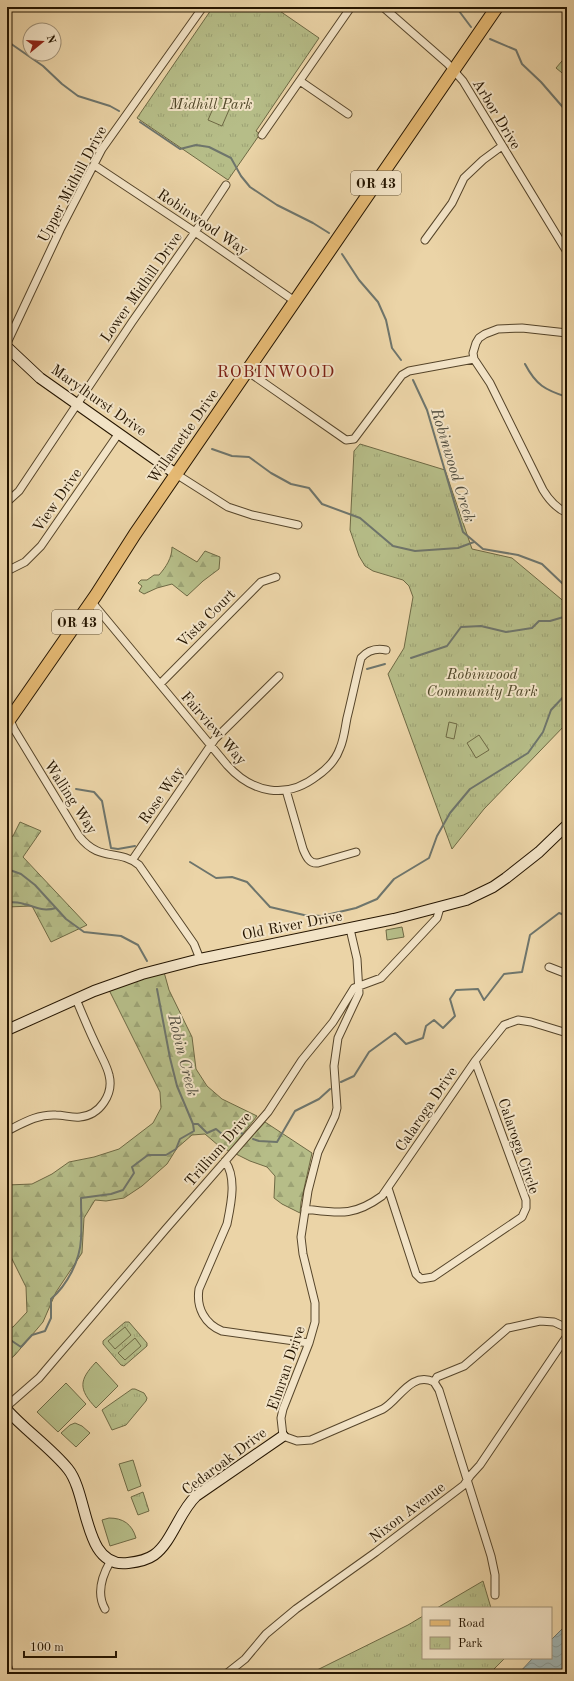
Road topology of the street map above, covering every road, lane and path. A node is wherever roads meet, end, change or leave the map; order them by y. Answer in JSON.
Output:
{"nodes":[{"id":1,"x":204,"y":7,"type":"edge"},
{"id":2,"x":351,"y":7,"type":"edge"},
{"id":3,"x":383,"y":7,"type":"edge"},
{"id":4,"x":497,"y":7,"type":"edge"},
{"id":5,"x":454,"y":70,"type":"junction"},
{"id":6,"x":300,"y":81,"type":"junction"},
{"id":7,"x":348,"y":114,"type":"dead end"},
{"id":8,"x":262,"y":135,"type":"dead end"},
{"id":9,"x":502,"y":146,"type":"junction"},
{"id":10,"x":94,"y":165,"type":"junction"},
{"id":11,"x":226,"y":185,"type":"dead end"},
{"id":12,"x":195,"y":232,"type":"junction"},
{"id":13,"x":425,"y":240,"type":"dead end"},
{"id":14,"x":567,"y":252,"type":"edge"},
{"id":15,"x":296,"y":302,"type":"junction"},
{"id":16,"x":567,"y":333,"type":"edge"},
{"id":17,"x":7,"y":343,"type":"edge"},
{"id":18,"x":7,"y":347,"type":"edge"},
{"id":19,"x":474,"y":359,"type":"junction"},
{"id":20,"x":248,"y":371,"type":"junction"},
{"id":21,"x":77,"y":404,"type":"junction"},
{"id":22,"x":119,"y":433,"type":"junction"},
{"id":23,"x":176,"y":474,"type":"junction"},
{"id":24,"x":7,"y":502,"type":"edge"},
{"id":25,"x":567,"y":514,"type":"edge"},
{"id":26,"x":298,"y":525,"type":"dead end"},
{"id":27,"x":7,"y":571,"type":"edge"},
{"id":28,"x":276,"y":577,"type":"dead end"},
{"id":29,"x":91,"y":601,"type":"junction"},
{"id":30,"x":386,"y":650,"type":"dead end"},
{"id":31,"x":280,"y":676,"type":"dead end"},
{"id":32,"x":160,"y":684,"type":"junction"},
{"id":33,"x":8,"y":718,"type":"edge"},
{"id":34,"x":211,"y":745,"type":"junction"},
{"id":35,"x":286,"y":790,"type":"junction"},
{"id":36,"x":567,"y":825,"type":"edge"},
{"id":37,"x":356,"y":852,"type":"dead end"},
{"id":38,"x":132,"y":859,"type":"junction"},
{"id":39,"x":440,"y":908,"type":"junction"},
{"id":40,"x":350,"y":929,"type":"junction"},
{"id":41,"x":200,"y":959,"type":"junction"},
{"id":42,"x":549,"y":967,"type":"dead end"},
{"id":43,"x":567,"y":974,"type":"edge"},
{"id":44,"x":360,"y":986,"type":"junction"},
{"id":45,"x":76,"y":999,"type":"junction"},
{"id":46,"x":7,"y":1030,"type":"edge"},
{"id":47,"x":567,"y":1033,"type":"edge"},
{"id":48,"x":475,"y":1061,"type":"junction"},
{"id":49,"x":7,"y":1131,"type":"edge"},
{"id":50,"x":225,"y":1161,"type":"junction"},
{"id":51,"x":388,"y":1188,"type":"junction"},
{"id":52,"x":305,"y":1209,"type":"junction"},
{"id":53,"x":567,"y":1328,"type":"edge"},
{"id":54,"x":567,"y":1336,"type":"edge"},
{"id":55,"x":310,"y":1343,"type":"junction"},
{"id":56,"x":434,"y":1382,"type":"junction"},
{"id":57,"x":7,"y":1406,"type":"edge"},
{"id":58,"x":7,"y":1410,"type":"edge"},
{"id":59,"x":283,"y":1436,"type":"junction"},
{"id":60,"x":467,"y":1481,"type":"junction"},
{"id":61,"x":110,"y":1562,"type":"junction"},
{"id":62,"x":495,"y":1595,"type":"dead end"},
{"id":63,"x":105,"y":1609,"type":"dead end"},
{"id":64,"x":7,"y":1664,"type":"edge"},
{"id":65,"x":10,"y":1674,"type":"edge"},
{"id":66,"x":226,"y":1674,"type":"edge"}],
"edges":[{"from":1,"to":10,"type":"street","name":"Upper Midhill Drive"},
{"from":2,"to":6,"type":"street"},
{"from":3,"to":5,"type":"street","name":"Arbor Drive"},
{"from":4,"to":5,"type":"main road","number":"OR 43"},
{"from":5,"to":9,"type":"street","name":"Arbor Drive"},
{"from":5,"to":15,"type":"main road","name":"Willamette Drive","number":"OR 43"},
{"from":6,"to":7,"type":"street"},
{"from":6,"to":8,"type":"street"},
{"from":9,"to":13,"type":"street"},
{"from":9,"to":14,"type":"street","name":"Arbor Drive"},
{"from":10,"to":12,"type":"street","name":"Robinwood Way"},
{"from":10,"to":17,"type":"street","name":"Upper Midhill Drive"},
{"from":11,"to":12,"type":"street","name":"Lower Midhill Drive"},
{"from":12,"to":15,"type":"street","name":"Robinwood Way"},
{"from":12,"to":21,"type":"street","name":"Lower Midhill Drive"},
{"from":15,"to":20,"type":"main road","name":"Willamette Drive","number":"OR 43"},
{"from":16,"to":19,"type":"street"},
{"from":18,"to":21,"type":"street","name":"Marylhurst Drive"},
{"from":19,"to":20,"type":"street"},
{"from":19,"to":25,"type":"street"},
{"from":20,"to":23,"type":"main road","name":"Willamette Drive","number":"OR 43"},
{"from":21,"to":22,"type":"street","name":"Marylhurst Drive"},
{"from":21,"to":24,"type":"street","name":"Lower Midhill Drive"},
{"from":22,"to":23,"type":"street","name":"Marylhurst Drive"},
{"from":22,"to":27,"type":"street","name":"View Drive"},
{"from":23,"to":26,"type":"street"},
{"from":23,"to":29,"type":"main road","name":"Willamette Drive","number":"OR 43"},
{"from":28,"to":32,"type":"street","name":"Vista Court"},
{"from":29,"to":32,"type":"street","name":"Fairview Way"},
{"from":29,"to":33,"type":"main road","name":"Willamette Drive","number":"OR 43"},
{"from":30,"to":35,"type":"street","name":"Fairview Way"},
{"from":31,"to":34,"type":"street","name":"Rose Way"},
{"from":32,"to":34,"type":"street","name":"Fairview Way"},
{"from":33,"to":38,"type":"street","name":"Walling Way"},
{"from":34,"to":35,"type":"street","name":"Fairview Way"},
{"from":34,"to":38,"type":"street","name":"Rose Way"},
{"from":35,"to":37,"type":"street"},
{"from":36,"to":39,"type":"street","name":"Old River Drive"},
{"from":38,"to":41,"type":"street"},
{"from":39,"to":40,"type":"street","name":"Old River Drive"},
{"from":39,"to":44,"type":"street","name":"Trillium Drive"},
{"from":40,"to":41,"type":"street","name":"Old River Drive"},
{"from":40,"to":44,"type":"street","name":"Elmran Drive"},
{"from":41,"to":45,"type":"street","name":"Old River Drive"},
{"from":42,"to":43,"type":"street"},
{"from":44,"to":50,"type":"street","name":"Trillium Drive"},
{"from":44,"to":52,"type":"street","name":"Elmran Drive"},
{"from":45,"to":46,"type":"street","name":"Old River Drive"},
{"from":45,"to":49,"type":"street"},
{"from":47,"to":48,"type":"street","name":"Calaroga Drive"},
{"from":48,"to":51,"type":"street","name":"Calaroga Drive"},
{"from":48,"to":51,"type":"street","name":"Calaroga Circle"},
{"from":50,"to":55,"type":"street"},
{"from":50,"to":57,"type":"street","name":"Trillium Drive"},
{"from":51,"to":52,"type":"street","name":"Calaroga Drive"},
{"from":52,"to":55,"type":"street","name":"Elmran Drive"},
{"from":53,"to":56,"type":"street"},
{"from":54,"to":60,"type":"street","name":"Nixon Avenue"},
{"from":55,"to":59,"type":"street","name":"Elmran Drive"},
{"from":56,"to":59,"type":"street"},
{"from":56,"to":60,"type":"street"},
{"from":58,"to":61,"type":"street"},
{"from":59,"to":61,"type":"street","name":"Cedaroak Drive"},
{"from":60,"to":62,"type":"street"},
{"from":60,"to":66,"type":"street","name":"Nixon Avenue"},
{"from":61,"to":63,"type":"street"},
{"from":64,"to":65,"type":"street"}]}
